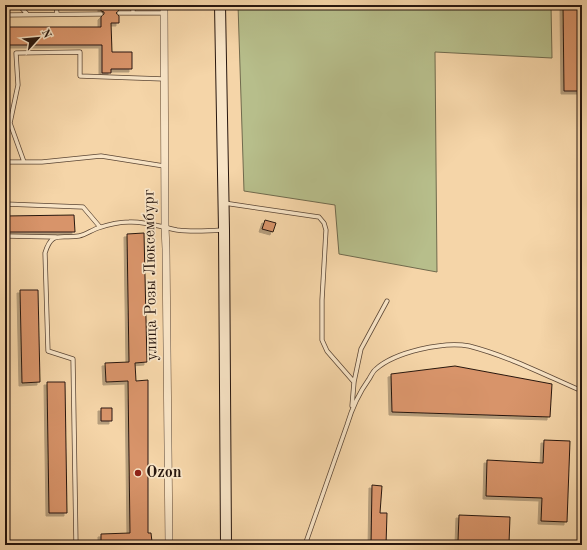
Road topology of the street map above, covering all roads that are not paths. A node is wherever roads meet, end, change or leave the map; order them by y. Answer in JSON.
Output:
{"nodes":[{"id":1,"x":19,"y":5,"type":"edge"},
{"id":2,"x":56,"y":5,"type":"edge"},
{"id":3,"x":133,"y":5,"type":"edge"},
{"id":4,"x":220,"y":5,"type":"edge"},
{"id":5,"x":164,"y":9,"type":"edge"},
{"id":6,"x":119,"y":13,"type":"dead end"},
{"id":7,"x":133,"y":13,"type":"junction"},
{"id":8,"x":27,"y":14,"type":"junction"},
{"id":9,"x":56,"y":14,"type":"junction"},
{"id":10,"x":101,"y":14,"type":"dead end"},
{"id":11,"x":5,"y":15,"type":"edge"},
{"id":12,"x":165,"y":79,"type":"junction"},
{"id":13,"x":5,"y":162,"type":"edge"},
{"id":14,"x":24,"y":162,"type":"junction"},
{"id":15,"x":164,"y":166,"type":"junction"},
{"id":16,"x":223,"y":203,"type":"junction"},
{"id":17,"x":5,"y":204,"type":"edge"},
{"id":18,"x":100,"y":227,"type":"junction"},
{"id":19,"x":165,"y":227,"type":"junction"},
{"id":20,"x":224,"y":230,"type":"junction"},
{"id":21,"x":5,"y":236,"type":"edge"},
{"id":22,"x":57,"y":237,"type":"junction"},
{"id":23,"x":388,"y":301,"type":"dead end"},
{"id":24,"x":354,"y":382,"type":"junction"},
{"id":25,"x":582,"y":391,"type":"edge"},
{"id":26,"x":351,"y":410,"type":"junction"},
{"id":27,"x":76,"y":545,"type":"edge"},
{"id":28,"x":169,"y":545,"type":"edge"},
{"id":29,"x":226,"y":545,"type":"edge"},
{"id":30,"x":305,"y":545,"type":"edge"}],
"edges":[{"from":1,"to":8,"type":"lane"},
{"from":2,"to":9,"type":"lane"},
{"from":3,"to":7,"type":"lane"},
{"from":4,"to":16,"type":"main road"},
{"from":5,"to":7,"type":"lane"},
{"from":5,"to":12,"type":"street","name":"улица Розы Люксембург"},
{"from":6,"to":7,"type":"lane"},
{"from":8,"to":9,"type":"lane"},
{"from":8,"to":11,"type":"lane"},
{"from":9,"to":10,"type":"lane"},
{"from":12,"to":14,"type":"lane"},
{"from":12,"to":15,"type":"street","name":"улица Розы Люксембург"},
{"from":13,"to":14,"type":"lane"},
{"from":14,"to":15,"type":"lane"},
{"from":15,"to":19,"type":"street","name":"улица Розы Люксембург"},
{"from":16,"to":20,"type":"main road"},
{"from":16,"to":24,"type":"lane"},
{"from":17,"to":18,"type":"lane"},
{"from":18,"to":19,"type":"lane"},
{"from":18,"to":22,"type":"lane"},
{"from":19,"to":20,"type":"lane"},
{"from":19,"to":28,"type":"street","name":"улица Розы Люксембург"},
{"from":20,"to":29,"type":"main road"},
{"from":21,"to":22,"type":"lane"},
{"from":22,"to":27,"type":"lane"},
{"from":23,"to":24,"type":"lane"},
{"from":24,"to":26,"type":"lane"},
{"from":25,"to":26,"type":"lane"},
{"from":26,"to":30,"type":"lane"}]}
